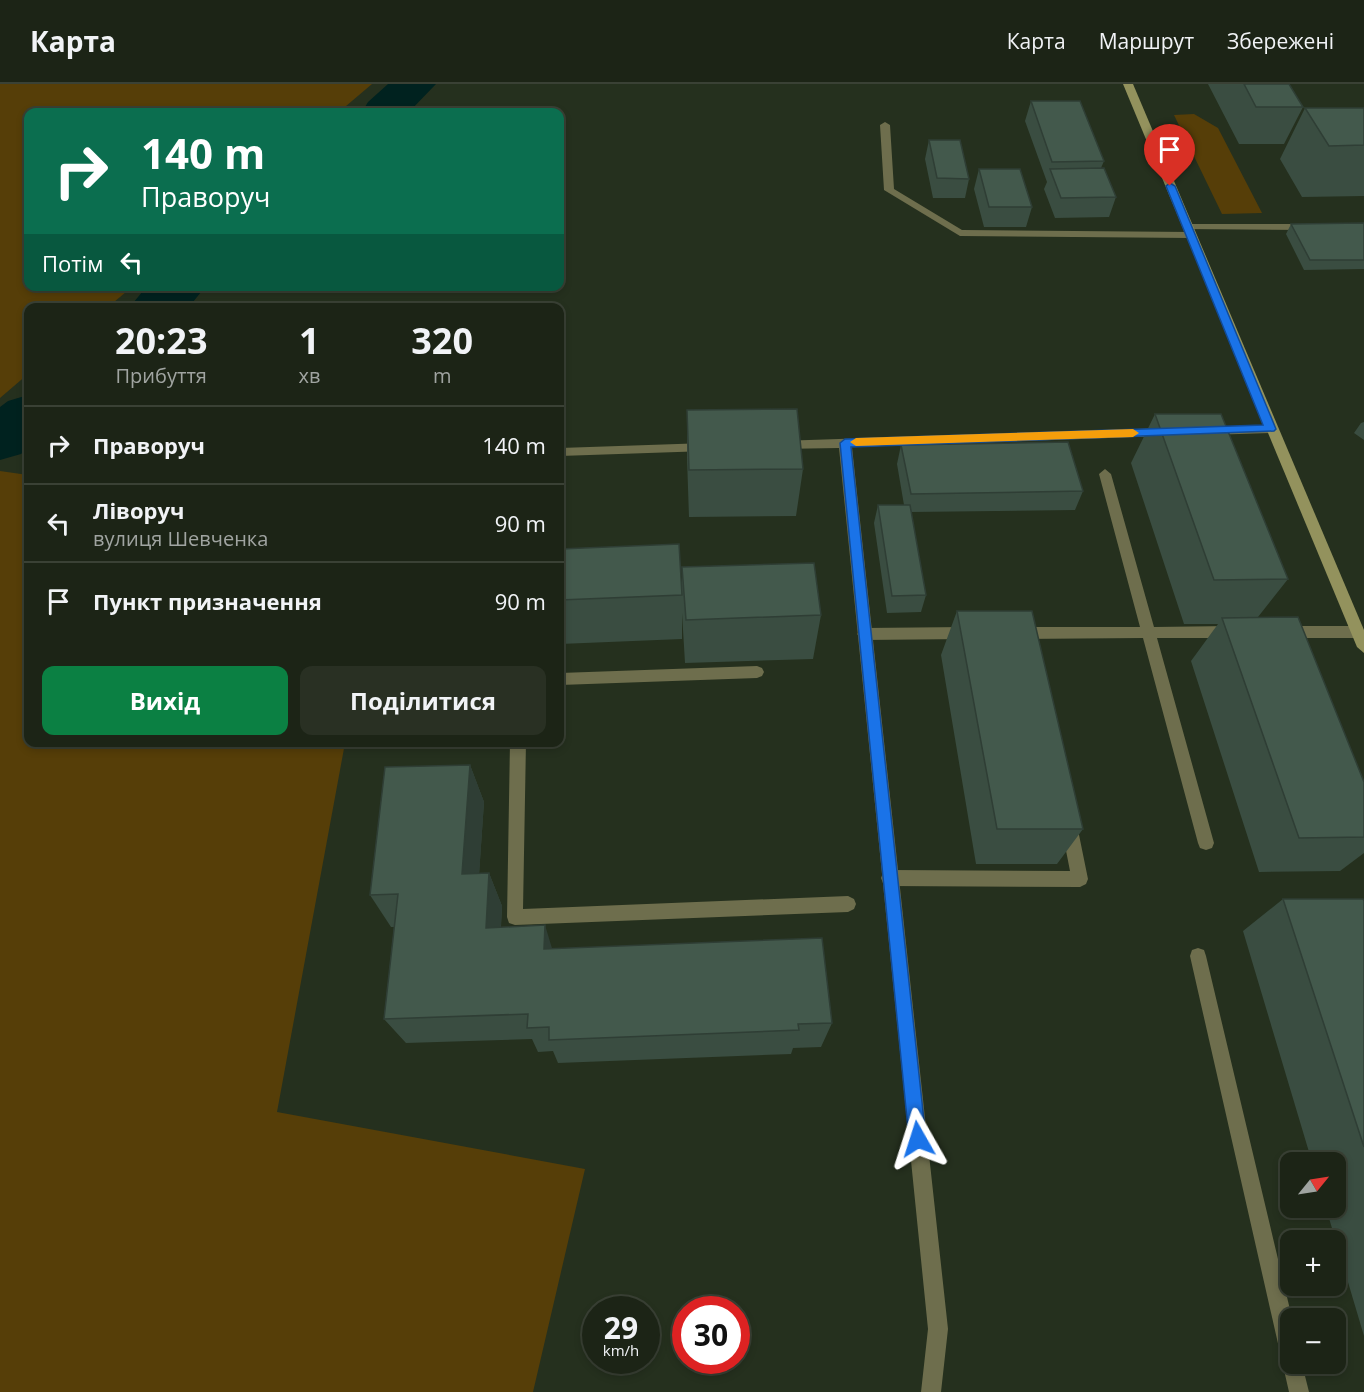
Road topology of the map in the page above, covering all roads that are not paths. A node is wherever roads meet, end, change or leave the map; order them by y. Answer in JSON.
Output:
{"nodes":[{"id":1,"x":1128,"y":84,"type":"edge"},
{"id":2,"x":885,"y":125,"type":"dead end"},
{"id":3,"x":1320,"y":227,"type":"edge"},
{"id":4,"x":1189,"y":231,"type":"junction"},
{"id":5,"x":1270,"y":429,"type":"junction"},
{"id":6,"x":845,"y":443,"type":"junction"},
{"id":7,"x":765,"y":446,"type":"edge"},
{"id":8,"x":719,"y":447,"type":"edge"},
{"id":9,"x":564,"y":452,"type":"edge"},
{"id":10,"x":1105,"y":474,"type":"dead end"},
{"id":11,"x":1241,"y":632,"type":"edge"},
{"id":12,"x":1276,"y":632,"type":"edge"},
{"id":13,"x":1357,"y":632,"type":"junction"},
{"id":14,"x":983,"y":633,"type":"edge"},
{"id":15,"x":1007,"y":633,"type":"edge"},
{"id":16,"x":1148,"y":633,"type":"junction"},
{"id":17,"x":864,"y":634,"type":"junction"},
{"id":18,"x":1364,"y":647,"type":"edge"},
{"id":19,"x":757,"y":672,"type":"dead end"},
{"id":20,"x":564,"y":679,"type":"edge"},
{"id":21,"x":518,"y":747,"type":"edge"},
{"id":22,"x":1066,"y":809,"type":"edge"},
{"id":23,"x":1206,"y":843,"type":"dead end"},
{"id":24,"x":889,"y":878,"type":"junction"},
{"id":25,"x":848,"y":904,"type":"dead end"},
{"id":26,"x":1198,"y":956,"type":"dead end"},
{"id":27,"x":1280,"y":1312,"type":"edge"},
{"id":28,"x":1294,"y":1374,"type":"edge"},
{"id":29,"x":931,"y":1392,"type":"edge"},
{"id":30,"x":1299,"y":1392,"type":"edge"}],
"edges":[{"from":1,"to":4,"type":"main road"},
{"from":2,"to":4,"type":"street"},
{"from":3,"to":4,"type":"street"},
{"from":4,"to":5,"type":"main road"},
{"from":5,"to":6,"type":"street"},
{"from":5,"to":13,"type":"main road"},
{"from":6,"to":7,"type":"street"},
{"from":6,"to":17,"type":"street"},
{"from":8,"to":9,"type":"street"},
{"from":10,"to":16,"type":"street"},
{"from":11,"to":16,"type":"street"},
{"from":12,"to":13,"type":"street"},
{"from":13,"to":18,"type":"main road"},
{"from":14,"to":17,"type":"street"},
{"from":15,"to":16,"type":"street"},
{"from":16,"to":23,"type":"street"},
{"from":17,"to":24,"type":"street"},
{"from":19,"to":20,"type":"street"},
{"from":21,"to":25,"type":"street"},
{"from":22,"to":24,"type":"street"},
{"from":24,"to":29,"type":"street"},
{"from":26,"to":27,"type":"street"},
{"from":28,"to":30,"type":"street"}]}
